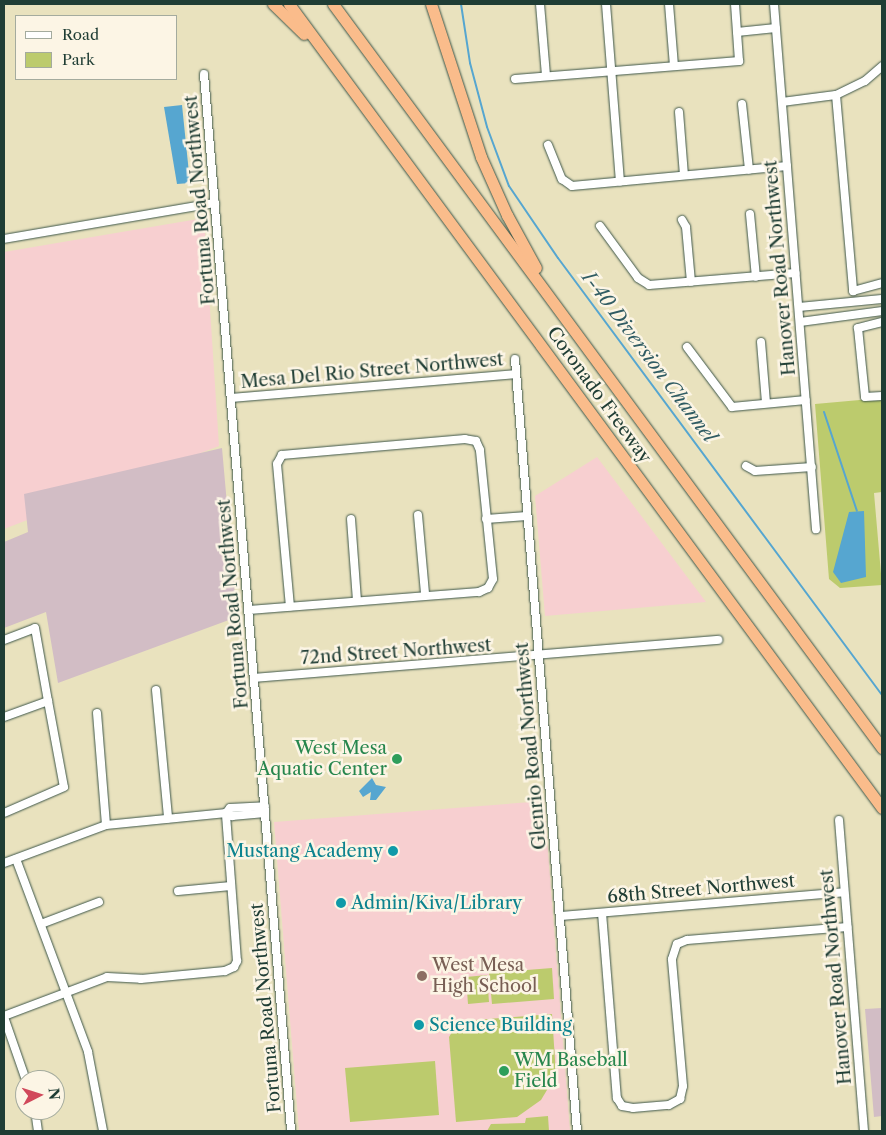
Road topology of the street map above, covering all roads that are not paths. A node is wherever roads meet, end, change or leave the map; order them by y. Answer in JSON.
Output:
{"nodes":[{"id":1,"x":273,"y":4,"type":"edge"},
{"id":2,"x":289,"y":4,"type":"edge"},
{"id":3,"x":333,"y":4,"type":"edge"},
{"id":4,"x":431,"y":4,"type":"edge"},
{"id":5,"x":540,"y":4,"type":"edge"},
{"id":6,"x":606,"y":4,"type":"edge"},
{"id":7,"x":669,"y":4,"type":"edge"},
{"id":8,"x":735,"y":4,"type":"edge"},
{"id":9,"x":774,"y":4,"type":"edge"},
{"id":10,"x":776,"y":28,"type":"junction"},
{"id":11,"x":737,"y":32,"type":"junction"},
{"id":12,"x":329,"y":60,"type":"junction"},
{"id":13,"x":674,"y":66,"type":"junction"},
{"id":14,"x":882,"y":66,"type":"edge"},
{"id":15,"x":611,"y":71,"type":"junction"},
{"id":16,"x":204,"y":74,"type":"dead end"},
{"id":17,"x":546,"y":76,"type":"junction"},
{"id":18,"x":514,"y":79,"type":"dead end"},
{"id":19,"x":836,"y":95,"type":"junction"},
{"id":20,"x":782,"y":102,"type":"junction"},
{"id":21,"x":742,"y":104,"type":"dead end"},
{"id":22,"x":679,"y":112,"type":"dead end"},
{"id":23,"x":548,"y":146,"type":"dead end"},
{"id":24,"x":787,"y":166,"type":"junction"},
{"id":25,"x":748,"y":170,"type":"junction"},
{"id":26,"x":684,"y":175,"type":"junction"},
{"id":27,"x":620,"y":181,"type":"junction"},
{"id":28,"x":215,"y":204,"type":"junction"},
{"id":29,"x":750,"y":214,"type":"dead end"},
{"id":30,"x":682,"y":220,"type":"dead end"},
{"id":31,"x":600,"y":226,"type":"dead end"},
{"id":32,"x":4,"y":239,"type":"edge"},
{"id":33,"x":796,"y":273,"type":"junction"},
{"id":34,"x":756,"y":277,"type":"junction"},
{"id":35,"x":691,"y":282,"type":"junction"},
{"id":36,"x":882,"y":283,"type":"edge"},
{"id":37,"x":882,"y":299,"type":"edge"},
{"id":38,"x":799,"y":307,"type":"junction"},
{"id":39,"x":559,"y":309,"type":"junction"},
{"id":40,"x":882,"y":311,"type":"edge"},
{"id":41,"x":800,"y":322,"type":"junction"},
{"id":42,"x":882,"y":322,"type":"edge"},
{"id":43,"x":761,"y":342,"type":"dead end"},
{"id":44,"x":687,"y":347,"type":"dead end"},
{"id":45,"x":515,"y":359,"type":"dead end"},
{"id":46,"x":516,"y":374,"type":"junction"},
{"id":47,"x":882,"y":396,"type":"edge"},
{"id":48,"x":232,"y":398,"type":"junction"},
{"id":49,"x":806,"y":400,"type":"junction"},
{"id":50,"x":766,"y":404,"type":"junction"},
{"id":51,"x":746,"y":466,"type":"dead end"},
{"id":52,"x":812,"y":467,"type":"junction"},
{"id":53,"x":418,"y":515,"type":"dead end"},
{"id":54,"x":527,"y":516,"type":"junction"},
{"id":55,"x":351,"y":519,"type":"dead end"},
{"id":56,"x":486,"y":519,"type":"junction"},
{"id":57,"x":816,"y":529,"type":"dead end"},
{"id":58,"x":425,"y":594,"type":"junction"},
{"id":59,"x":357,"y":600,"type":"junction"},
{"id":60,"x":290,"y":606,"type":"junction"},
{"id":61,"x":249,"y":610,"type":"junction"},
{"id":62,"x":4,"y":640,"type":"edge"},
{"id":63,"x":718,"y":640,"type":"dead end"},
{"id":64,"x":540,"y":656,"type":"junction"},
{"id":65,"x":254,"y":678,"type":"junction"},
{"id":66,"x":156,"y":690,"type":"dead end"},
{"id":67,"x":48,"y":701,"type":"junction"},
{"id":68,"x":97,"y":713,"type":"dead end"},
{"id":69,"x":4,"y":717,"type":"edge"},
{"id":70,"x":882,"y":748,"type":"edge"},
{"id":71,"x":882,"y":808,"type":"edge"},
{"id":72,"x":265,"y":809,"type":"junction"},
{"id":73,"x":4,"y":813,"type":"edge"},
{"id":74,"x":226,"y":813,"type":"junction"},
{"id":75,"x":168,"y":818,"type":"junction"},
{"id":76,"x":839,"y":820,"type":"dead end"},
{"id":77,"x":106,"y":825,"type":"junction"},
{"id":78,"x":16,"y":859,"type":"junction"},
{"id":79,"x":4,"y":863,"type":"edge"},
{"id":80,"x":231,"y":886,"type":"junction"},
{"id":81,"x":178,"y":891,"type":"dead end"},
{"id":82,"x":844,"y":892,"type":"junction"},
{"id":83,"x":99,"y":902,"type":"dead end"},
{"id":84,"x":602,"y":912,"type":"junction"},
{"id":85,"x":561,"y":916,"type":"junction"},
{"id":86,"x":41,"y":924,"type":"junction"},
{"id":87,"x":847,"y":927,"type":"junction"},
{"id":88,"x":65,"y":992,"type":"junction"},
{"id":89,"x":4,"y":1016,"type":"edge"},
{"id":90,"x":23,"y":1070,"type":"edge"},
{"id":91,"x":103,"y":1131,"type":"edge"},
{"id":92,"x":291,"y":1131,"type":"edge"},
{"id":93,"x":576,"y":1131,"type":"edge"},
{"id":94,"x":864,"y":1131,"type":"edge"}],
"edges":[{"from":1,"to":12,"type":"highway"},
{"from":2,"to":12,"type":"highway","name":"Coronado Freeway"},
{"from":3,"to":39,"type":"highway","name":"Coronado Freeway"},
{"from":4,"to":39,"type":"highway"},
{"from":5,"to":17,"type":"street"},
{"from":6,"to":15,"type":"street"},
{"from":7,"to":13,"type":"street"},
{"from":8,"to":11,"type":"street"},
{"from":9,"to":10,"type":"street","name":"Hanover Road Northwest"},
{"from":10,"to":11,"type":"street"},
{"from":10,"to":20,"type":"street","name":"Hanover Road Northwest"},
{"from":11,"to":13,"type":"street"},
{"from":12,"to":71,"type":"highway","name":"Coronado Freeway"},
{"from":13,"to":15,"type":"street"},
{"from":14,"to":19,"type":"street"},
{"from":15,"to":17,"type":"street"},
{"from":15,"to":27,"type":"street"},
{"from":16,"to":28,"type":"street","name":"Fortuna Road Northwest"},
{"from":17,"to":18,"type":"street"},
{"from":19,"to":20,"type":"street"},
{"from":19,"to":36,"type":"street"},
{"from":20,"to":24,"type":"street","name":"Hanover Road Northwest"},
{"from":21,"to":25,"type":"street"},
{"from":22,"to":26,"type":"street"},
{"from":23,"to":27,"type":"street"},
{"from":24,"to":25,"type":"street"},
{"from":24,"to":33,"type":"street","name":"Hanover Road Northwest"},
{"from":25,"to":26,"type":"street"},
{"from":26,"to":27,"type":"street"},
{"from":28,"to":32,"type":"street"},
{"from":28,"to":48,"type":"street","name":"Fortuna Road Northwest"},
{"from":29,"to":34,"type":"street"},
{"from":30,"to":35,"type":"street"},
{"from":31,"to":35,"type":"street"},
{"from":33,"to":34,"type":"street"},
{"from":33,"to":38,"type":"street","name":"Hanover Road Northwest"},
{"from":34,"to":35,"type":"street"},
{"from":37,"to":38,"type":"street"},
{"from":38,"to":41,"type":"street","name":"Hanover Road Northwest"},
{"from":39,"to":70,"type":"highway","name":"Coronado Freeway"},
{"from":40,"to":41,"type":"street"},
{"from":41,"to":49,"type":"street","name":"Hanover Road Northwest"},
{"from":42,"to":47,"type":"street"},
{"from":43,"to":50,"type":"street"},
{"from":44,"to":50,"type":"street"},
{"from":45,"to":46,"type":"street","name":"Glenrio Road Northwest"},
{"from":46,"to":48,"type":"street","name":"Mesa Del Rio Street Northwest"},
{"from":46,"to":54,"type":"street","name":"Glenrio Road Northwest"},
{"from":48,"to":61,"type":"street","name":"Fortuna Road Northwest"},
{"from":49,"to":50,"type":"street"},
{"from":49,"to":52,"type":"street","name":"Hanover Road Northwest"},
{"from":51,"to":52,"type":"street"},
{"from":52,"to":57,"type":"street","name":"Hanover Road Northwest"},
{"from":53,"to":58,"type":"street"},
{"from":54,"to":56,"type":"street"},
{"from":54,"to":64,"type":"street","name":"Glenrio Road Northwest"},
{"from":55,"to":59,"type":"street"},
{"from":56,"to":58,"type":"street"},
{"from":56,"to":60,"type":"street"},
{"from":58,"to":59,"type":"street"},
{"from":59,"to":60,"type":"street"},
{"from":60,"to":61,"type":"street"},
{"from":61,"to":65,"type":"street","name":"Fortuna Road Northwest"},
{"from":62,"to":67,"type":"street"},
{"from":63,"to":64,"type":"street","name":"72nd Street Northwest"},
{"from":64,"to":65,"type":"street","name":"72nd Street Northwest"},
{"from":64,"to":85,"type":"street","name":"Glenrio Road Northwest"},
{"from":65,"to":72,"type":"street","name":"Fortuna Road Northwest"},
{"from":66,"to":75,"type":"street"},
{"from":67,"to":69,"type":"street"},
{"from":67,"to":73,"type":"street"},
{"from":68,"to":77,"type":"street"},
{"from":72,"to":74,"type":"street"},
{"from":72,"to":92,"type":"street","name":"Fortuna Road Northwest"},
{"from":74,"to":75,"type":"street"},
{"from":74,"to":80,"type":"street"},
{"from":75,"to":77,"type":"street"},
{"from":76,"to":82,"type":"street","name":"Hanover Road Northwest"},
{"from":77,"to":78,"type":"street"},
{"from":78,"to":79,"type":"street"},
{"from":78,"to":86,"type":"street"},
{"from":80,"to":81,"type":"street"},
{"from":80,"to":88,"type":"street"},
{"from":82,"to":84,"type":"street","name":"68th Street Northwest"},
{"from":82,"to":87,"type":"street","name":"Hanover Road Northwest"},
{"from":83,"to":86,"type":"street"},
{"from":84,"to":85,"type":"street","name":"68th Street Northwest"},
{"from":84,"to":87,"type":"street"},
{"from":85,"to":93,"type":"street","name":"Glenrio Road Northwest"},
{"from":86,"to":88,"type":"street"},
{"from":87,"to":94,"type":"street","name":"Hanover Road Northwest"},
{"from":88,"to":89,"type":"street"},
{"from":88,"to":91,"type":"street"},
{"from":89,"to":90,"type":"street"}]}
